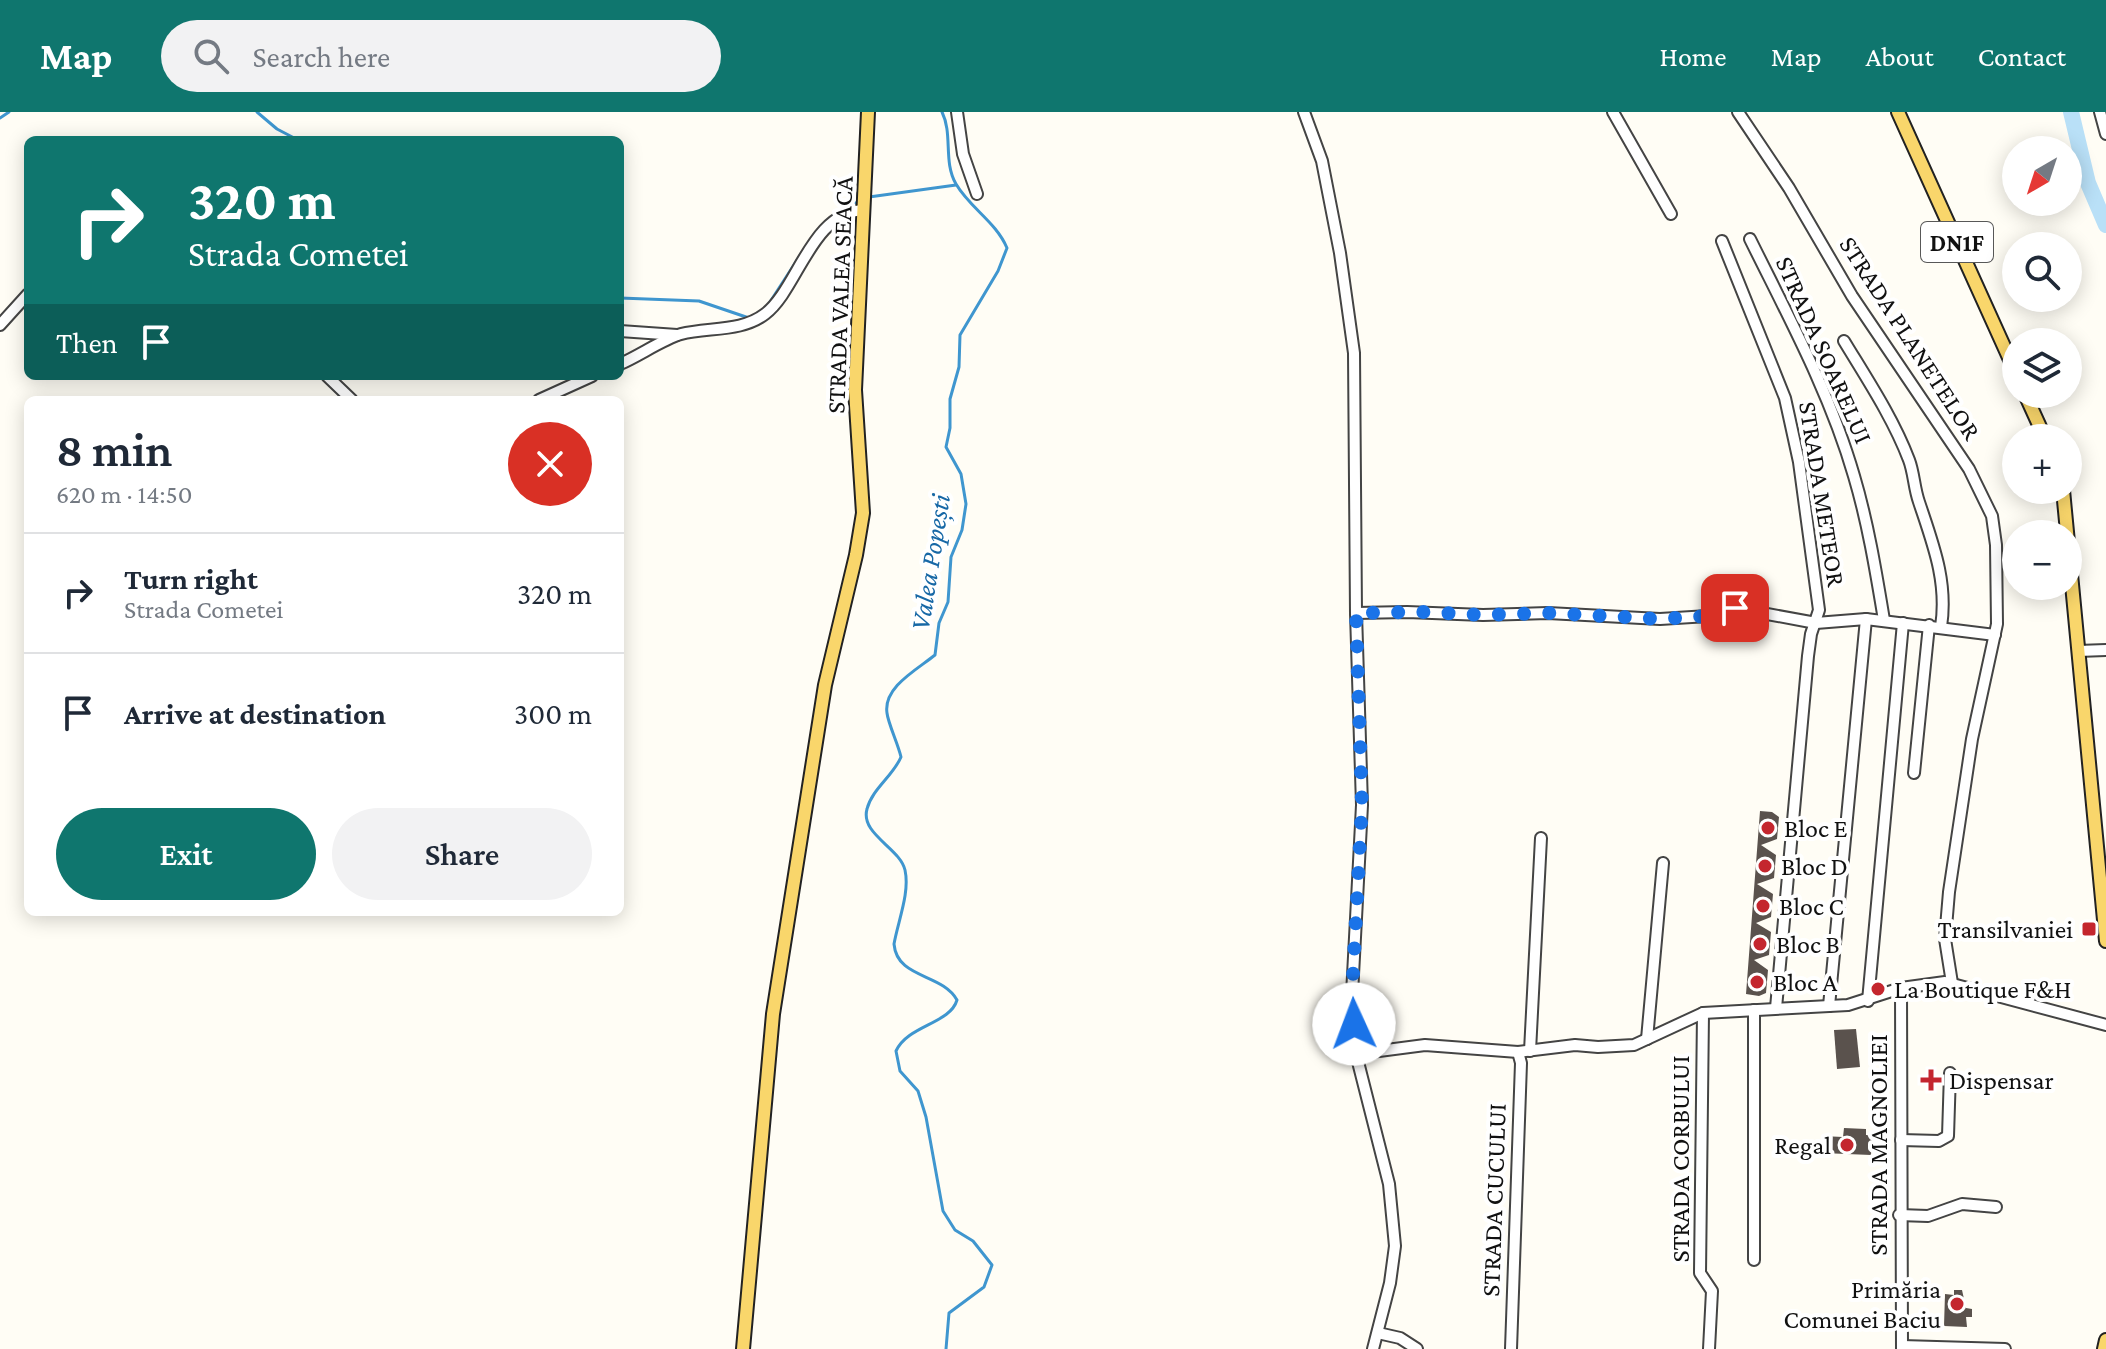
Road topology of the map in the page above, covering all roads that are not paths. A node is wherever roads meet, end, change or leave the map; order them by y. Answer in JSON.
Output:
{"nodes":[{"id":1,"x":868,"y":112,"type":"edge"},
{"id":2,"x":957,"y":112,"type":"edge"},
{"id":3,"x":1304,"y":112,"type":"edge"},
{"id":4,"x":1613,"y":112,"type":"edge"},
{"id":5,"x":1738,"y":112,"type":"edge"},
{"id":6,"x":1898,"y":112,"type":"edge"},
{"id":7,"x":2100,"y":112,"type":"edge"},
{"id":8,"x":2106,"y":134,"type":"edge"},
{"id":9,"x":977,"y":194,"type":"dead end"},
{"id":10,"x":864,"y":208,"type":"junction"},
{"id":11,"x":1671,"y":214,"type":"dead end"},
{"id":12,"x":1750,"y":239,"type":"dead end"},
{"id":13,"x":1722,"y":241,"type":"dead end"},
{"id":14,"x":24,"y":298,"type":"edge"},
{"id":15,"x":0,"y":325,"type":"edge"},
{"id":16,"x":624,"y":331,"type":"edge"},
{"id":17,"x":679,"y":335,"type":"junction"},
{"id":18,"x":1844,"y":341,"type":"dead end"},
{"id":19,"x":2002,"y":342,"type":"edge"},
{"id":20,"x":624,"y":362,"type":"edge"},
{"id":21,"x":331,"y":380,"type":"edge"},
{"id":22,"x":583,"y":380,"type":"edge"},
{"id":23,"x":348,"y":396,"type":"edge"},
{"id":24,"x":548,"y":396,"type":"edge"},
{"id":25,"x":2064,"y":504,"type":"edge"},
{"id":26,"x":1356,"y":613,"type":"junction"},
{"id":27,"x":1866,"y":619,"type":"junction"},
{"id":28,"x":1884,"y":620,"type":"junction"},
{"id":29,"x":1816,"y":623,"type":"junction"},
{"id":30,"x":1903,"y":623,"type":"junction"},
{"id":31,"x":1929,"y":625,"type":"junction"},
{"id":32,"x":1941,"y":627,"type":"junction"},
{"id":33,"x":1995,"y":635,"type":"junction"},
{"id":34,"x":2106,"y":650,"type":"edge"},
{"id":35,"x":2078,"y":651,"type":"junction"},
{"id":36,"x":1914,"y":773,"type":"dead end"},
{"id":37,"x":1541,"y":838,"type":"dead end"},
{"id":38,"x":1663,"y":863,"type":"dead end"},
{"id":39,"x":2106,"y":941,"type":"edge"},
{"id":40,"x":1952,"y":983,"type":"junction"},
{"id":41,"x":1901,"y":988,"type":"junction"},
{"id":42,"x":1868,"y":1001,"type":"junction"},
{"id":43,"x":1829,"y":1006,"type":"junction"},
{"id":44,"x":1776,"y":1008,"type":"junction"},
{"id":45,"x":1754,"y":1010,"type":"junction"},
{"id":46,"x":1703,"y":1013,"type":"junction"},
{"id":47,"x":2106,"y":1025,"type":"edge"},
{"id":48,"x":1647,"y":1039,"type":"junction"},
{"id":49,"x":1530,"y":1051,"type":"junction"},
{"id":50,"x":1518,"y":1052,"type":"junction"},
{"id":51,"x":1356,"y":1054,"type":"junction"},
{"id":52,"x":1950,"y":1073,"type":"dead end"},
{"id":53,"x":1901,"y":1140,"type":"junction"},
{"id":54,"x":1996,"y":1207,"type":"dead end"},
{"id":55,"x":1899,"y":1215,"type":"junction"},
{"id":56,"x":1754,"y":1260,"type":"dead end"},
{"id":57,"x":1378,"y":1333,"type":"junction"},
{"id":58,"x":2106,"y":1340,"type":"edge"},
{"id":59,"x":1902,"y":1348,"type":"edge"},
{"id":60,"x":743,"y":1349,"type":"edge"},
{"id":61,"x":1373,"y":1349,"type":"edge"},
{"id":62,"x":1417,"y":1349,"type":"edge"},
{"id":63,"x":1511,"y":1349,"type":"edge"},
{"id":64,"x":1709,"y":1349,"type":"edge"},
{"id":65,"x":2005,"y":1349,"type":"edge"},
{"id":66,"x":2104,"y":1349,"type":"edge"}],
"edges":[{"from":1,"to":10,"type":"main road","name":"STRADA VALEA SEACĂ"},
{"from":2,"to":9,"type":"street"},
{"from":3,"to":26,"type":"street"},
{"from":4,"to":11,"type":"street"},
{"from":5,"to":33,"type":"street","name":"STRADA PLANETELOR"},
{"from":6,"to":19,"type":"main road","number":"DN1F"},
{"from":7,"to":8,"type":"street"},
{"from":10,"to":17,"type":"street"},
{"from":10,"to":60,"type":"main road","name":"STRADA VALEA SEACĂ"},
{"from":12,"to":28,"type":"street","name":"STRADA SOARELUI"},
{"from":13,"to":29,"type":"street","name":"STRADA METEOR"},
{"from":14,"to":15,"type":"street"},
{"from":16,"to":17,"type":"street"},
{"from":17,"to":20,"type":"street"},
{"from":18,"to":32,"type":"street"},
{"from":21,"to":23,"type":"street"},
{"from":22,"to":24,"type":"street"},
{"from":25,"to":35,"type":"main road"},
{"from":26,"to":29,"type":"street"},
{"from":26,"to":51,"type":"street"},
{"from":27,"to":28,"type":"street"},
{"from":27,"to":29,"type":"street"},
{"from":27,"to":43,"type":"street"},
{"from":28,"to":30,"type":"street"},
{"from":29,"to":44,"type":"street","name":"STRADA METEOR"},
{"from":30,"to":31,"type":"street"},
{"from":30,"to":42,"type":"street"},
{"from":31,"to":32,"type":"street"},
{"from":31,"to":36,"type":"street"},
{"from":32,"to":33,"type":"street"},
{"from":33,"to":40,"type":"street","name":"STRADA PLANETELOR"},
{"from":34,"to":35,"type":"street"},
{"from":35,"to":39,"type":"main road"},
{"from":37,"to":49,"type":"street"},
{"from":38,"to":48,"type":"street"},
{"from":40,"to":41,"type":"street"},
{"from":40,"to":47,"type":"street"},
{"from":41,"to":42,"type":"street"},
{"from":41,"to":53,"type":"street","name":"STRADA MAGNOLIEI"},
{"from":42,"to":43,"type":"street"},
{"from":43,"to":44,"type":"street"},
{"from":44,"to":45,"type":"street"},
{"from":45,"to":46,"type":"street"},
{"from":45,"to":56,"type":"street"},
{"from":46,"to":48,"type":"street"},
{"from":46,"to":64,"type":"street","name":"STRADA CORBULUI"},
{"from":48,"to":49,"type":"street"},
{"from":49,"to":50,"type":"street"},
{"from":50,"to":51,"type":"street"},
{"from":50,"to":63,"type":"street","name":"STRADA CUCULUI"},
{"from":51,"to":57,"type":"street"},
{"from":52,"to":53,"type":"street"},
{"from":53,"to":55,"type":"street","name":"STRADA MAGNOLIEI"},
{"from":54,"to":55,"type":"street"},
{"from":55,"to":59,"type":"street","name":"STRADA MAGNOLIEI"},
{"from":57,"to":61,"type":"street"},
{"from":57,"to":62,"type":"street"},
{"from":58,"to":66,"type":"main road"},
{"from":59,"to":65,"type":"street"}]}
